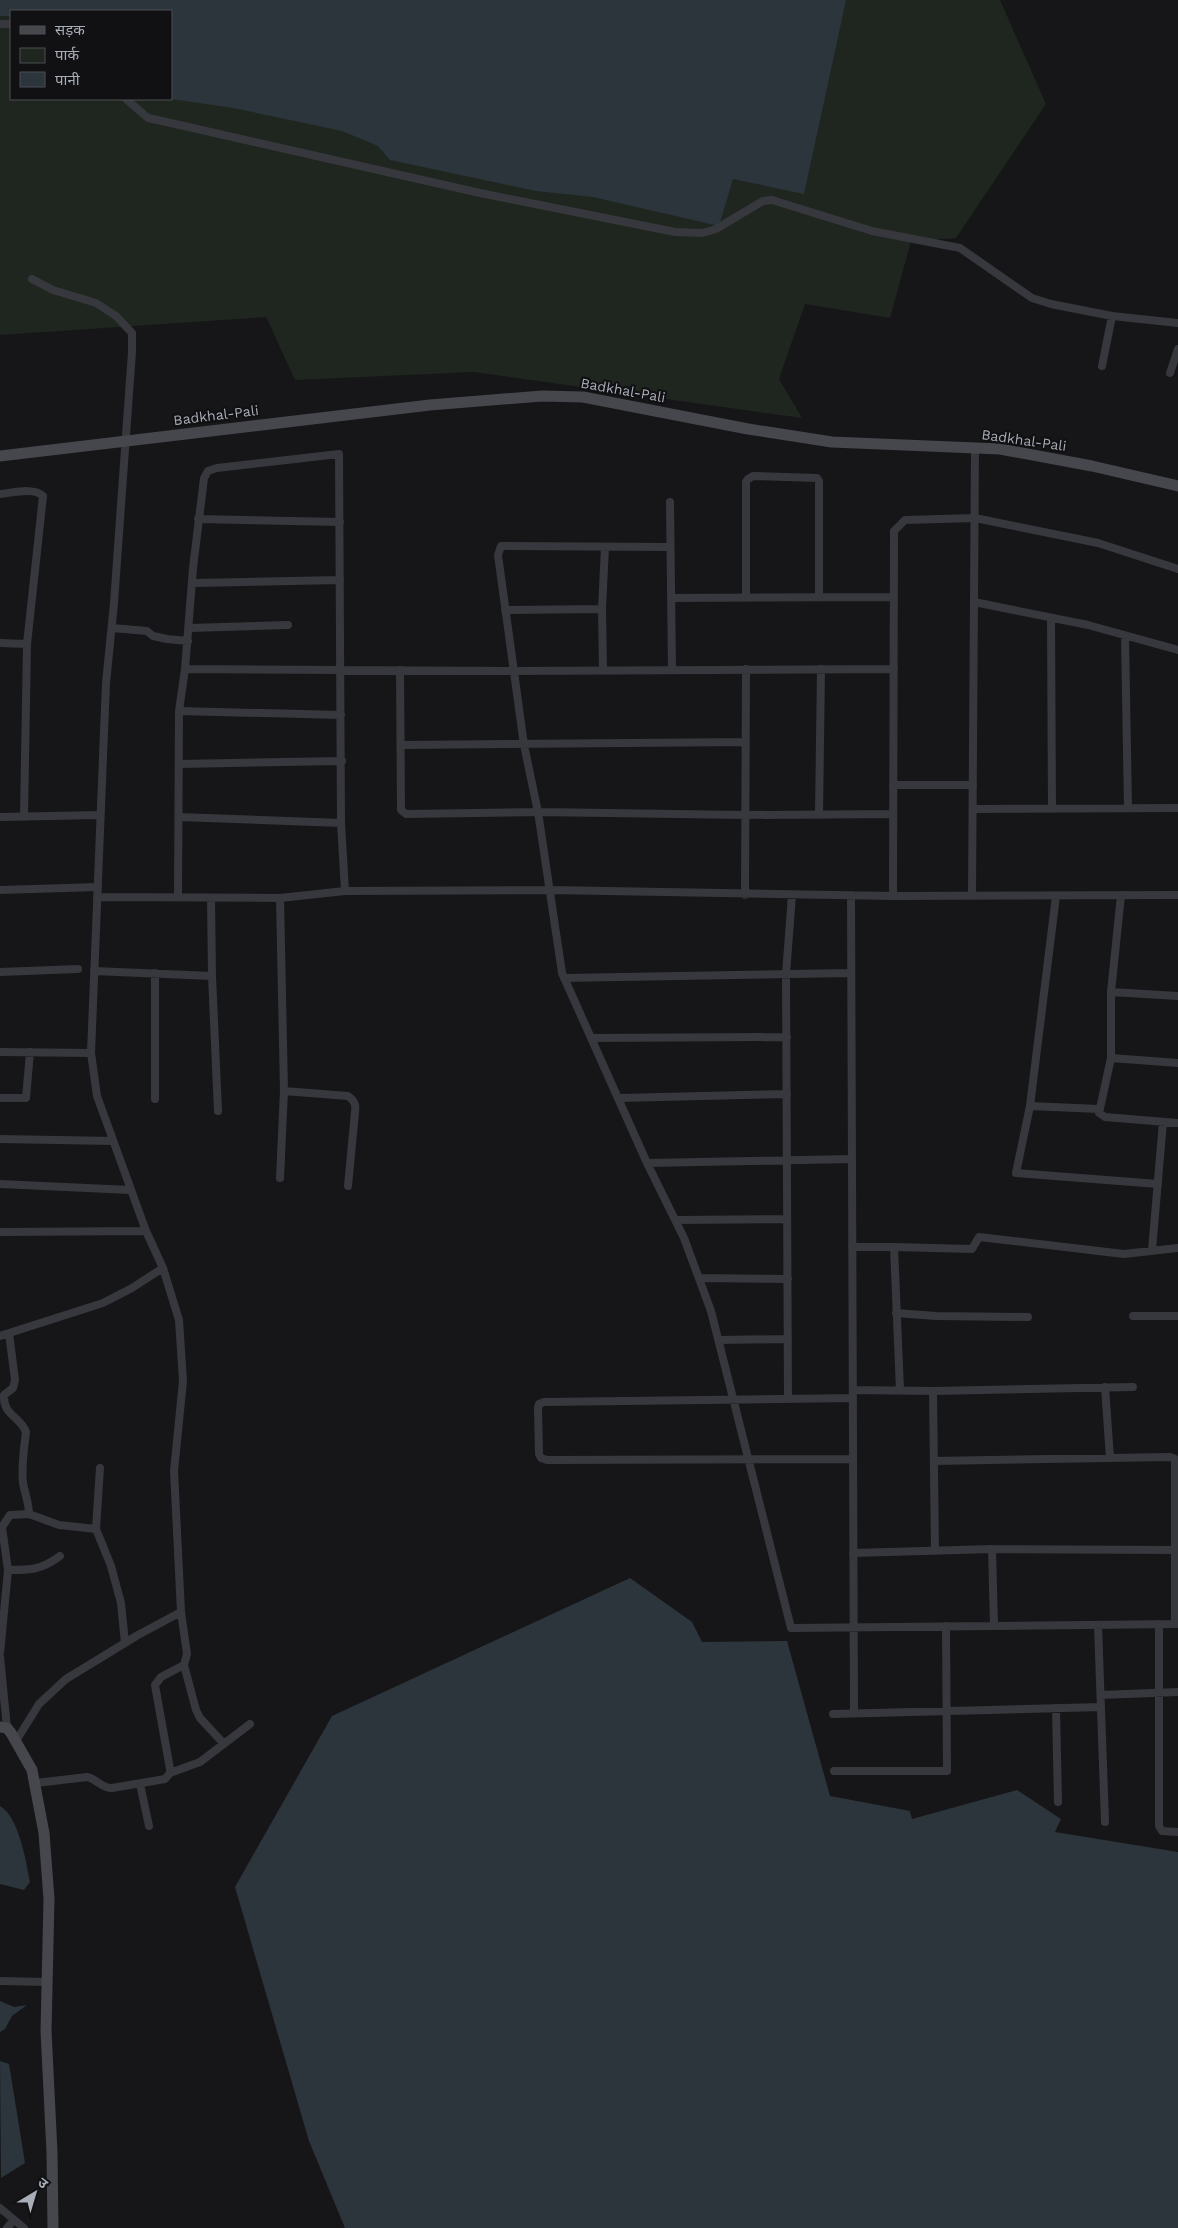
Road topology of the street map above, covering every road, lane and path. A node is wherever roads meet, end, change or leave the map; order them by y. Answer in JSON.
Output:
{"nodes":[{"id":1,"x":127,"y":100,"type":"edge"},
{"id":2,"x":32,"y":279,"type":"dead end"},
{"id":3,"x":1112,"y":316,"type":"junction"},
{"id":4,"x":1178,"y":323,"type":"edge"},
{"id":5,"x":1178,"y":349,"type":"edge"},
{"id":6,"x":1102,"y":366,"type":"dead end"},
{"id":7,"x":1170,"y":372,"type":"dead end"},
{"id":8,"x":124,"y":441,"type":"junction"},
{"id":9,"x":976,"y":448,"type":"junction"},
{"id":10,"x":0,"y":456,"type":"edge"},
{"id":11,"x":1178,"y":486,"type":"edge"},
{"id":12,"x":0,"y":494,"type":"edge"},
{"id":13,"x":670,"y":502,"type":"dead end"},
{"id":14,"x":975,"y":518,"type":"junction"},
{"id":15,"x":198,"y":519,"type":"junction"},
{"id":16,"x":340,"y":522,"type":"junction"},
{"id":17,"x":605,"y":547,"type":"junction"},
{"id":18,"x":670,"y":547,"type":"junction"},
{"id":19,"x":1178,"y":568,"type":"edge"},
{"id":20,"x":340,"y":580,"type":"junction"},
{"id":21,"x":192,"y":583,"type":"junction"},
{"id":22,"x":746,"y":597,"type":"junction"},
{"id":23,"x":819,"y":597,"type":"junction"},
{"id":24,"x":894,"y":597,"type":"junction"},
{"id":25,"x":671,"y":598,"type":"junction"},
{"id":26,"x":974,"y":602,"type":"junction"},
{"id":27,"x":505,"y":610,"type":"junction"},
{"id":28,"x":602,"y":610,"type":"junction"},
{"id":29,"x":1051,"y":618,"type":"junction"},
{"id":30,"x":288,"y":625,"type":"dead end"},
{"id":31,"x":112,"y":628,"type":"junction"},
{"id":32,"x":190,"y":628,"type":"junction"},
{"id":33,"x":1125,"y":636,"type":"junction"},
{"id":34,"x":188,"y":640,"type":"junction"},
{"id":35,"x":0,"y":643,"type":"edge"},
{"id":36,"x":27,"y":644,"type":"junction"},
{"id":37,"x":1178,"y":650,"type":"edge"},
{"id":38,"x":894,"y":668,"type":"junction"},
{"id":39,"x":186,"y":669,"type":"junction"},
{"id":40,"x":341,"y":669,"type":"junction"},
{"id":41,"x":746,"y":669,"type":"junction"},
{"id":42,"x":821,"y":669,"type":"junction"},
{"id":43,"x":400,"y":670,"type":"junction"},
{"id":44,"x":603,"y":670,"type":"junction"},
{"id":45,"x":672,"y":670,"type":"junction"},
{"id":46,"x":515,"y":671,"type":"junction"},
{"id":47,"x":179,"y":711,"type":"junction"},
{"id":48,"x":341,"y":715,"type":"junction"},
{"id":49,"x":745,"y":742,"type":"junction"},
{"id":50,"x":400,"y":745,"type":"junction"},
{"id":51,"x":524,"y":745,"type":"junction"},
{"id":52,"x":342,"y":761,"type":"junction"},
{"id":53,"x":179,"y":764,"type":"junction"},
{"id":54,"x":894,"y":785,"type":"junction"},
{"id":55,"x":973,"y":785,"type":"junction"},
{"id":56,"x":1052,"y":808,"type":"junction"},
{"id":57,"x":1128,"y":808,"type":"junction"},
{"id":58,"x":1178,"y":808,"type":"edge"},
{"id":59,"x":973,"y":809,"type":"junction"},
{"id":60,"x":538,"y":812,"type":"junction"},
{"id":61,"x":819,"y":814,"type":"junction"},
{"id":62,"x":893,"y":814,"type":"junction"},
{"id":63,"x":99,"y":815,"type":"junction"},
{"id":64,"x":746,"y":815,"type":"junction"},
{"id":65,"x":179,"y":816,"type":"junction"},
{"id":66,"x":0,"y":817,"type":"edge"},
{"id":67,"x":24,"y":817,"type":"junction"},
{"id":68,"x":341,"y":823,"type":"junction"},
{"id":69,"x":98,"y":887,"type":"junction"},
{"id":70,"x":0,"y":890,"type":"edge"},
{"id":71,"x":550,"y":890,"type":"junction"},
{"id":72,"x":345,"y":892,"type":"junction"},
{"id":73,"x":745,"y":894,"type":"junction"},
{"id":74,"x":792,"y":895,"type":"junction"},
{"id":75,"x":851,"y":895,"type":"junction"},
{"id":76,"x":1121,"y":895,"type":"junction"},
{"id":77,"x":1178,"y":895,"type":"edge"},
{"id":78,"x":893,"y":896,"type":"junction"},
{"id":79,"x":972,"y":896,"type":"junction"},
{"id":80,"x":1056,"y":896,"type":"junction"},
{"id":81,"x":97,"y":897,"type":"junction"},
{"id":82,"x":178,"y":897,"type":"junction"},
{"id":83,"x":211,"y":898,"type":"junction"},
{"id":84,"x":280,"y":898,"type":"junction"},
{"id":85,"x":78,"y":969,"type":"dead end"},
{"id":86,"x":94,"y":971,"type":"junction"},
{"id":87,"x":0,"y":972,"type":"edge"},
{"id":88,"x":155,"y":973,"type":"junction"},
{"id":89,"x":852,"y":973,"type":"junction"},
{"id":90,"x":786,"y":974,"type":"junction"},
{"id":91,"x":212,"y":976,"type":"junction"},
{"id":92,"x":564,"y":978,"type":"junction"},
{"id":93,"x":1111,"y":992,"type":"junction"},
{"id":94,"x":1178,"y":996,"type":"edge"},
{"id":95,"x":787,"y":1037,"type":"junction"},
{"id":96,"x":592,"y":1038,"type":"junction"},
{"id":97,"x":0,"y":1052,"type":"edge"},
{"id":98,"x":30,"y":1052,"type":"junction"},
{"id":99,"x":91,"y":1053,"type":"junction"},
{"id":100,"x":1111,"y":1058,"type":"junction"},
{"id":101,"x":1178,"y":1063,"type":"edge"},
{"id":102,"x":284,"y":1091,"type":"junction"},
{"id":103,"x":787,"y":1094,"type":"junction"},
{"id":104,"x":0,"y":1098,"type":"edge"},
{"id":105,"x":620,"y":1098,"type":"junction"},
{"id":106,"x":155,"y":1100,"type":"dead end"},
{"id":107,"x":1030,"y":1106,"type":"junction"},
{"id":108,"x":1099,"y":1109,"type":"junction"},
{"id":109,"x":218,"y":1111,"type":"dead end"},
{"id":110,"x":1163,"y":1122,"type":"junction"},
{"id":111,"x":1178,"y":1123,"type":"edge"},
{"id":112,"x":0,"y":1139,"type":"edge"},
{"id":113,"x":113,"y":1140,"type":"junction"},
{"id":114,"x":787,"y":1160,"type":"junction"},
{"id":115,"x":852,"y":1160,"type":"junction"},
{"id":116,"x":647,"y":1163,"type":"junction"},
{"id":117,"x":280,"y":1178,"type":"dead end"},
{"id":118,"x":0,"y":1184,"type":"edge"},
{"id":119,"x":1158,"y":1184,"type":"junction"},
{"id":120,"x":348,"y":1186,"type":"dead end"},
{"id":121,"x":130,"y":1190,"type":"junction"},
{"id":122,"x":787,"y":1219,"type":"junction"},
{"id":123,"x":676,"y":1220,"type":"junction"},
{"id":124,"x":146,"y":1231,"type":"junction"},
{"id":125,"x":0,"y":1232,"type":"edge"},
{"id":126,"x":852,"y":1247,"type":"junction"},
{"id":127,"x":894,"y":1247,"type":"junction"},
{"id":128,"x":1178,"y":1248,"type":"edge"},
{"id":129,"x":1152,"y":1250,"type":"junction"},
{"id":130,"x":163,"y":1268,"type":"junction"},
{"id":131,"x":699,"y":1278,"type":"junction"},
{"id":132,"x":788,"y":1279,"type":"junction"},
{"id":133,"x":896,"y":1313,"type":"junction"},
{"id":134,"x":1133,"y":1316,"type":"dead end"},
{"id":135,"x":1178,"y":1316,"type":"edge"},
{"id":136,"x":1028,"y":1317,"type":"dead end"},
{"id":137,"x":9,"y":1333,"type":"junction"},
{"id":138,"x":0,"y":1336,"type":"edge"},
{"id":139,"x":788,"y":1339,"type":"junction"},
{"id":140,"x":719,"y":1340,"type":"junction"},
{"id":141,"x":1105,"y":1387,"type":"junction"},
{"id":142,"x":1133,"y":1387,"type":"dead end"},
{"id":143,"x":900,"y":1390,"type":"junction"},
{"id":144,"x":934,"y":1391,"type":"junction"},
{"id":145,"x":853,"y":1394,"type":"junction"},
{"id":146,"x":788,"y":1399,"type":"junction"},
{"id":147,"x":734,"y":1400,"type":"junction"},
{"id":148,"x":1110,"y":1458,"type":"junction"},
{"id":149,"x":749,"y":1459,"type":"junction"},
{"id":150,"x":853,"y":1459,"type":"junction"},
{"id":151,"x":934,"y":1461,"type":"junction"},
{"id":152,"x":100,"y":1468,"type":"dead end"},
{"id":153,"x":29,"y":1514,"type":"junction"},
{"id":154,"x":1,"y":1527,"type":"edge"},
{"id":155,"x":96,"y":1529,"type":"junction"},
{"id":156,"x":992,"y":1549,"type":"junction"},
{"id":157,"x":1175,"y":1550,"type":"junction"},
{"id":158,"x":935,"y":1551,"type":"junction"},
{"id":159,"x":853,"y":1553,"type":"junction"},
{"id":160,"x":60,"y":1556,"type":"dead end"},
{"id":161,"x":8,"y":1570,"type":"junction"},
{"id":162,"x":2,"y":1606,"type":"edge"},
{"id":163,"x":181,"y":1612,"type":"junction"},
{"id":164,"x":1159,"y":1624,"type":"junction"},
{"id":165,"x":1177,"y":1624,"type":"edge"},
{"id":166,"x":1098,"y":1625,"type":"junction"},
{"id":167,"x":946,"y":1626,"type":"junction"},
{"id":168,"x":994,"y":1626,"type":"junction"},
{"id":169,"x":854,"y":1627,"type":"junction"},
{"id":170,"x":125,"y":1643,"type":"junction"},
{"id":171,"x":0,"y":1653,"type":"edge"},
{"id":172,"x":0,"y":1657,"type":"edge"},
{"id":173,"x":184,"y":1665,"type":"junction"},
{"id":174,"x":1160,"y":1692,"type":"junction"},
{"id":175,"x":1178,"y":1692,"type":"edge"},
{"id":176,"x":1101,"y":1695,"type":"junction"},
{"id":177,"x":1101,"y":1707,"type":"junction"},
{"id":178,"x":1056,"y":1708,"type":"junction"},
{"id":179,"x":947,"y":1711,"type":"junction"},
{"id":180,"x":854,"y":1713,"type":"junction"},
{"id":181,"x":833,"y":1714,"type":"dead end"},
{"id":182,"x":250,"y":1724,"type":"dead end"},
{"id":183,"x":3,"y":1728,"type":"edge"},
{"id":184,"x":16,"y":1741,"type":"junction"},
{"id":185,"x":224,"y":1744,"type":"junction"},
{"id":186,"x":834,"y":1771,"type":"dead end"},
{"id":187,"x":170,"y":1773,"type":"junction"},
{"id":188,"x":36,"y":1783,"type":"junction"},
{"id":189,"x":140,"y":1784,"type":"junction"},
{"id":190,"x":1058,"y":1802,"type":"dead end"},
{"id":191,"x":1105,"y":1822,"type":"dead end"},
{"id":192,"x":149,"y":1826,"type":"dead end"},
{"id":193,"x":1178,"y":1832,"type":"edge"},
{"id":194,"x":0,"y":1982,"type":"edge"},
{"id":195,"x":46,"y":1982,"type":"junction"},
{"id":196,"x":0,"y":2208,"type":"edge"},
{"id":197,"x":14,"y":2220,"type":"junction"},
{"id":198,"x":7,"y":2228,"type":"edge"},
{"id":199,"x":24,"y":2228,"type":"edge"},
{"id":200,"x":53,"y":2228,"type":"edge"}],
"edges":[{"from":1,"to":3,"type":"street"},
{"from":2,"to":8,"type":"street"},
{"from":3,"to":4,"type":"street"},
{"from":3,"to":6,"type":"street"},
{"from":5,"to":7,"type":"street"},
{"from":8,"to":9,"type":"street","name":"Badkhal-Pali"},
{"from":8,"to":10,"type":"street","name":"Badkhal-Pali"},
{"from":8,"to":31,"type":"street"},
{"from":9,"to":11,"type":"street","name":"Badkhal-Pali"},
{"from":9,"to":14,"type":"street"},
{"from":12,"to":36,"type":"street"},
{"from":13,"to":18,"type":"street"},
{"from":14,"to":19,"type":"street"},
{"from":14,"to":24,"type":"street"},
{"from":14,"to":26,"type":"street"},
{"from":15,"to":16,"type":"street"},
{"from":15,"to":16,"type":"street"},
{"from":15,"to":21,"type":"street"},
{"from":16,"to":20,"type":"street"},
{"from":17,"to":18,"type":"street"},
{"from":17,"to":27,"type":"street"},
{"from":17,"to":28,"type":"street"},
{"from":18,"to":25,"type":"street"},
{"from":20,"to":21,"type":"street"},
{"from":20,"to":40,"type":"street"},
{"from":21,"to":32,"type":"street"},
{"from":22,"to":23,"type":"street"},
{"from":22,"to":23,"type":"street"},
{"from":22,"to":25,"type":"street"},
{"from":23,"to":24,"type":"street"},
{"from":24,"to":38,"type":"street"},
{"from":25,"to":45,"type":"street"},
{"from":26,"to":29,"type":"street"},
{"from":26,"to":55,"type":"street"},
{"from":27,"to":28,"type":"street"},
{"from":27,"to":46,"type":"street"},
{"from":28,"to":44,"type":"street"},
{"from":29,"to":33,"type":"street"},
{"from":29,"to":56,"type":"street"},
{"from":30,"to":32,"type":"street"},
{"from":31,"to":34,"type":"street"},
{"from":31,"to":63,"type":"street"},
{"from":32,"to":34,"type":"street"},
{"from":33,"to":37,"type":"street"},
{"from":33,"to":57,"type":"street"},
{"from":34,"to":39,"type":"street"},
{"from":35,"to":36,"type":"street"},
{"from":36,"to":67,"type":"street"},
{"from":38,"to":42,"type":"street"},
{"from":38,"to":54,"type":"street"},
{"from":39,"to":40,"type":"street"},
{"from":39,"to":47,"type":"street"},
{"from":40,"to":43,"type":"street"},
{"from":40,"to":48,"type":"street"},
{"from":41,"to":42,"type":"street"},
{"from":41,"to":45,"type":"street"},
{"from":41,"to":49,"type":"street"},
{"from":42,"to":61,"type":"street"},
{"from":43,"to":46,"type":"street"},
{"from":43,"to":50,"type":"street"},
{"from":44,"to":45,"type":"street"},
{"from":44,"to":46,"type":"street"},
{"from":46,"to":51,"type":"street"},
{"from":47,"to":48,"type":"street"},
{"from":47,"to":53,"type":"street"},
{"from":48,"to":52,"type":"street"},
{"from":49,"to":51,"type":"street"},
{"from":49,"to":64,"type":"street"},
{"from":50,"to":51,"type":"street"},
{"from":50,"to":60,"type":"street"},
{"from":51,"to":60,"type":"street"},
{"from":52,"to":53,"type":"street"},
{"from":52,"to":68,"type":"street"},
{"from":53,"to":65,"type":"street"},
{"from":54,"to":55,"type":"street"},
{"from":54,"to":62,"type":"street"},
{"from":55,"to":59,"type":"street"},
{"from":56,"to":57,"type":"street"},
{"from":56,"to":59,"type":"street"},
{"from":57,"to":58,"type":"street"},
{"from":59,"to":79,"type":"street"},
{"from":60,"to":64,"type":"street"},
{"from":60,"to":71,"type":"street"},
{"from":61,"to":62,"type":"street"},
{"from":61,"to":64,"type":"street"},
{"from":62,"to":78,"type":"street"},
{"from":63,"to":67,"type":"street"},
{"from":63,"to":69,"type":"street"},
{"from":64,"to":73,"type":"street"},
{"from":65,"to":68,"type":"street"},
{"from":65,"to":82,"type":"street"},
{"from":66,"to":67,"type":"street"},
{"from":68,"to":72,"type":"street"},
{"from":69,"to":70,"type":"street"},
{"from":69,"to":81,"type":"street"},
{"from":71,"to":72,"type":"street"},
{"from":71,"to":73,"type":"street"},
{"from":71,"to":92,"type":"street"},
{"from":72,"to":84,"type":"street"},
{"from":73,"to":74,"type":"street"},
{"from":74,"to":75,"type":"street"},
{"from":74,"to":90,"type":"street"},
{"from":75,"to":78,"type":"street"},
{"from":75,"to":89,"type":"street"},
{"from":76,"to":77,"type":"street"},
{"from":76,"to":80,"type":"street"},
{"from":76,"to":93,"type":"street"},
{"from":78,"to":79,"type":"street"},
{"from":79,"to":80,"type":"street"},
{"from":80,"to":107,"type":"street"},
{"from":81,"to":82,"type":"street"},
{"from":81,"to":86,"type":"street"},
{"from":82,"to":83,"type":"street"},
{"from":83,"to":84,"type":"street"},
{"from":83,"to":91,"type":"street"},
{"from":84,"to":102,"type":"street"},
{"from":85,"to":87,"type":"street"},
{"from":86,"to":88,"type":"street"},
{"from":86,"to":99,"type":"street"},
{"from":88,"to":91,"type":"street"},
{"from":88,"to":106,"type":"street"},
{"from":89,"to":90,"type":"street"},
{"from":89,"to":115,"type":"street"},
{"from":90,"to":92,"type":"street"},
{"from":90,"to":95,"type":"street"},
{"from":91,"to":109,"type":"street"},
{"from":92,"to":96,"type":"street"},
{"from":93,"to":94,"type":"street"},
{"from":93,"to":100,"type":"street"},
{"from":95,"to":96,"type":"street"},
{"from":95,"to":103,"type":"street"},
{"from":96,"to":105,"type":"street"},
{"from":97,"to":98,"type":"street"},
{"from":98,"to":99,"type":"street"},
{"from":98,"to":104,"type":"street"},
{"from":99,"to":113,"type":"street"},
{"from":100,"to":101,"type":"street"},
{"from":100,"to":108,"type":"street"},
{"from":102,"to":117,"type":"street"},
{"from":102,"to":120,"type":"street"},
{"from":103,"to":105,"type":"street"},
{"from":103,"to":114,"type":"street"},
{"from":105,"to":116,"type":"street"},
{"from":107,"to":108,"type":"street"},
{"from":107,"to":119,"type":"street"},
{"from":108,"to":110,"type":"street"},
{"from":110,"to":111,"type":"street"},
{"from":110,"to":119,"type":"street"},
{"from":112,"to":113,"type":"street"},
{"from":113,"to":121,"type":"street"},
{"from":114,"to":115,"type":"street"},
{"from":114,"to":116,"type":"street"},
{"from":114,"to":122,"type":"street"},
{"from":115,"to":126,"type":"street"},
{"from":116,"to":123,"type":"street"},
{"from":118,"to":121,"type":"street"},
{"from":119,"to":129,"type":"street"},
{"from":121,"to":124,"type":"street"},
{"from":122,"to":123,"type":"street"},
{"from":122,"to":132,"type":"street"},
{"from":123,"to":131,"type":"street"},
{"from":124,"to":125,"type":"street"},
{"from":124,"to":130,"type":"street"},
{"from":126,"to":127,"type":"street"},
{"from":126,"to":145,"type":"street"},
{"from":127,"to":129,"type":"street"},
{"from":127,"to":133,"type":"street"},
{"from":128,"to":129,"type":"street"},
{"from":130,"to":137,"type":"street"},
{"from":130,"to":163,"type":"street"},
{"from":131,"to":132,"type":"street"},
{"from":131,"to":140,"type":"street"},
{"from":132,"to":139,"type":"street"},
{"from":133,"to":136,"type":"street"},
{"from":133,"to":143,"type":"street"},
{"from":134,"to":135,"type":"street"},
{"from":137,"to":138,"type":"street"},
{"from":137,"to":153,"type":"street"},
{"from":139,"to":140,"type":"street"},
{"from":139,"to":146,"type":"street"},
{"from":140,"to":147,"type":"street"},
{"from":141,"to":142,"type":"street"},
{"from":141,"to":144,"type":"street"},
{"from":141,"to":148,"type":"street"},
{"from":143,"to":144,"type":"street"},
{"from":143,"to":145,"type":"street"},
{"from":144,"to":151,"type":"street"},
{"from":145,"to":146,"type":"street"},
{"from":145,"to":150,"type":"street"},
{"from":146,"to":147,"type":"street"},
{"from":147,"to":149,"type":"street"},
{"from":147,"to":149,"type":"street"},
{"from":148,"to":151,"type":"street"},
{"from":148,"to":157,"type":"street"},
{"from":149,"to":150,"type":"street"},
{"from":149,"to":169,"type":"street"},
{"from":150,"to":159,"type":"street"},
{"from":151,"to":158,"type":"street"},
{"from":152,"to":155,"type":"street"},
{"from":153,"to":154,"type":"street"},
{"from":153,"to":155,"type":"street"},
{"from":154,"to":161,"type":"street"},
{"from":155,"to":170,"type":"street"},
{"from":156,"to":157,"type":"street"},
{"from":156,"to":158,"type":"street"},
{"from":156,"to":168,"type":"street"},
{"from":157,"to":165,"type":"street"},
{"from":158,"to":159,"type":"street"},
{"from":159,"to":169,"type":"street"},
{"from":160,"to":161,"type":"street"},
{"from":161,"to":162,"type":"street"},
{"from":162,"to":171,"type":"street"},
{"from":163,"to":170,"type":"street"},
{"from":163,"to":173,"type":"street"},
{"from":164,"to":165,"type":"street"},
{"from":164,"to":166,"type":"street"},
{"from":164,"to":174,"type":"street"},
{"from":166,"to":168,"type":"street"},
{"from":166,"to":176,"type":"street"},
{"from":167,"to":168,"type":"street"},
{"from":167,"to":169,"type":"street"},
{"from":167,"to":179,"type":"street"},
{"from":169,"to":180,"type":"street"},
{"from":170,"to":184,"type":"street"},
{"from":172,"to":183,"type":"street"},
{"from":173,"to":185,"type":"street"},
{"from":173,"to":187,"type":"street"},
{"from":174,"to":175,"type":"street"},
{"from":174,"to":176,"type":"street"},
{"from":174,"to":193,"type":"street"},
{"from":176,"to":177,"type":"street"},
{"from":177,"to":178,"type":"street"},
{"from":177,"to":191,"type":"street"},
{"from":178,"to":179,"type":"street"},
{"from":178,"to":190,"type":"street"},
{"from":179,"to":180,"type":"street"},
{"from":179,"to":186,"type":"street"},
{"from":180,"to":181,"type":"street"},
{"from":182,"to":185,"type":"street"},
{"from":183,"to":184,"type":"street"},
{"from":184,"to":188,"type":"street"},
{"from":185,"to":187,"type":"street"},
{"from":187,"to":189,"type":"street"},
{"from":188,"to":189,"type":"street"},
{"from":188,"to":195,"type":"street"},
{"from":189,"to":192,"type":"street"},
{"from":194,"to":195,"type":"street"},
{"from":195,"to":200,"type":"street"},
{"from":196,"to":197,"type":"street"},
{"from":197,"to":198,"type":"street"},
{"from":197,"to":199,"type":"street"}]}
